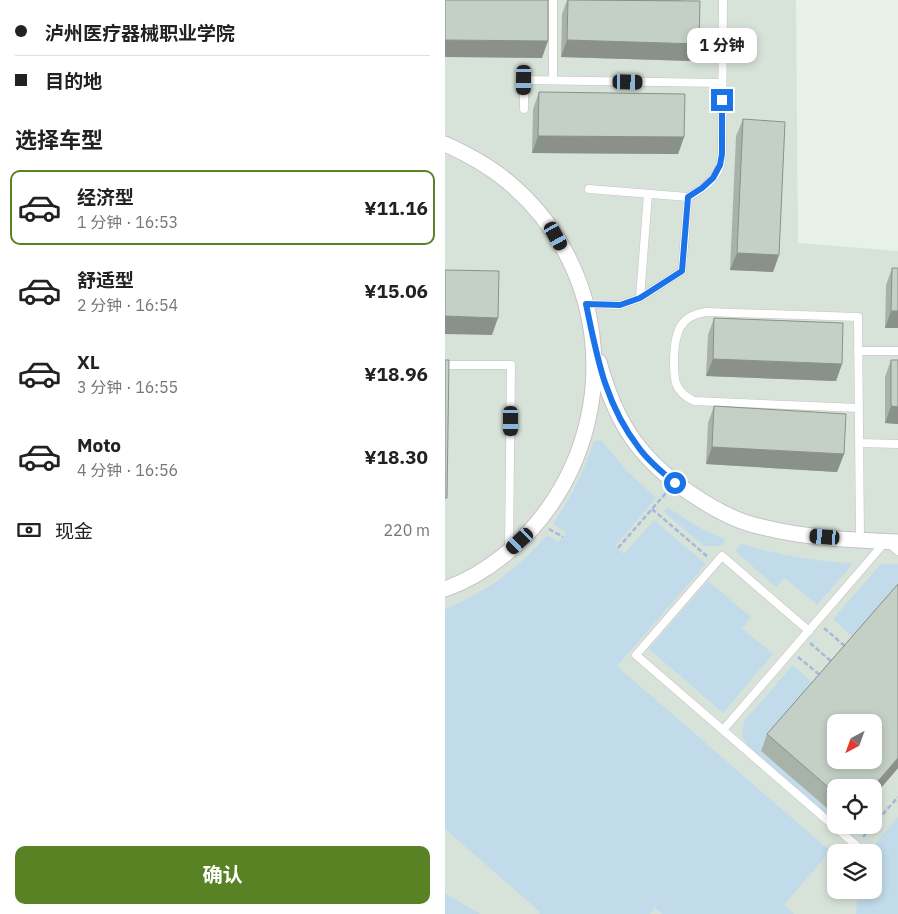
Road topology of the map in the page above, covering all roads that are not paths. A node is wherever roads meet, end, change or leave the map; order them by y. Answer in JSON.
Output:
{"nodes":[{"id":1,"x":553,"y":0,"type":"edge"},
{"id":2,"x":723,"y":0,"type":"edge"},
{"id":3,"x":553,"y":80,"type":"junction"},
{"id":4,"x":722,"y":83,"type":"junction"},
{"id":5,"x":524,"y":109,"type":"dead end"},
{"id":6,"x":445,"y":144,"type":"edge"},
{"id":7,"x":589,"y":189,"type":"dead end"},
{"id":8,"x":648,"y":194,"type":"junction"},
{"id":9,"x":688,"y":197,"type":"junction"},
{"id":10,"x":640,"y":298,"type":"junction"},
{"id":11,"x":586,"y":304,"type":"junction"},
{"id":12,"x":591,"y":328,"type":"junction"},
{"id":13,"x":858,"y":351,"type":"junction"},
{"id":14,"x":898,"y":351,"type":"edge"},
{"id":15,"x":445,"y":364,"type":"edge"},
{"id":16,"x":859,"y":408,"type":"junction"},
{"id":17,"x":859,"y":443,"type":"junction"},
{"id":18,"x":898,"y":444,"type":"edge"},
{"id":19,"x":860,"y":539,"type":"junction"},
{"id":20,"x":894,"y":545,"type":"edge"},
{"id":21,"x":509,"y":551,"type":"junction"},
{"id":22,"x":445,"y":589,"type":"edge"},
{"id":23,"x":806,"y":635,"type":"junction"},
{"id":24,"x":723,"y":730,"type":"junction"},
{"id":25,"x":854,"y":844,"type":"edge"}],
"edges":[{"from":1,"to":3,"type":"lane"},
{"from":2,"to":4,"type":"lane"},
{"from":3,"to":4,"type":"lane"},
{"from":3,"to":5,"type":"lane"},
{"from":4,"to":9,"type":"lane"},
{"from":6,"to":11,"type":"street"},
{"from":7,"to":8,"type":"lane"},
{"from":8,"to":9,"type":"lane"},
{"from":8,"to":10,"type":"lane"},
{"from":9,"to":10,"type":"lane"},
{"from":10,"to":11,"type":"lane"},
{"from":11,"to":12,"type":"street"},
{"from":12,"to":19,"type":"street"},
{"from":12,"to":21,"type":"street"},
{"from":13,"to":14,"type":"lane"},
{"from":13,"to":16,"type":"lane"},
{"from":13,"to":16,"type":"lane"},
{"from":15,"to":21,"type":"lane"},
{"from":16,"to":17,"type":"lane"},
{"from":17,"to":18,"type":"lane"},
{"from":17,"to":19,"type":"lane"},
{"from":19,"to":20,"type":"street"},
{"from":20,"to":23,"type":"lane"},
{"from":21,"to":22,"type":"street"},
{"from":23,"to":24,"type":"lane"},
{"from":23,"to":24,"type":"lane"},
{"from":24,"to":25,"type":"lane"}]}
